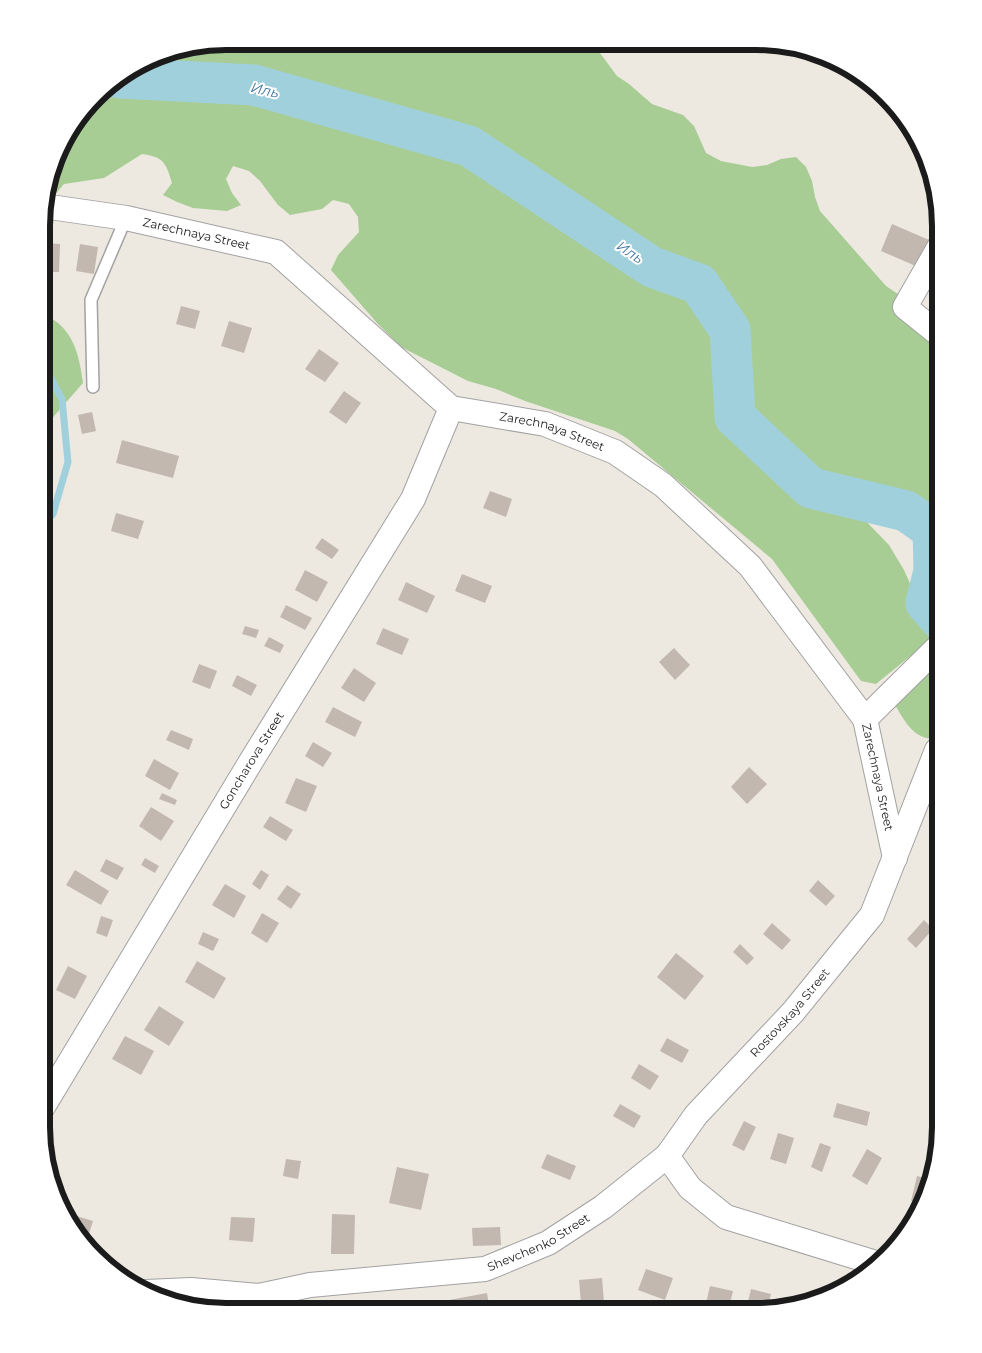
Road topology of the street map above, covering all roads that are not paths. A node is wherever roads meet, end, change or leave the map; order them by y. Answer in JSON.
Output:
{"nodes":[{"id":1,"x":51,"y":207,"type":"edge"},
{"id":2,"x":126,"y":218,"type":"junction"},
{"id":3,"x":932,"y":260,"type":"edge"},
{"id":4,"x":932,"y":329,"type":"edge"},
{"id":5,"x":93,"y":387,"type":"dead end"},
{"id":6,"x":451,"y":408,"type":"junction"},
{"id":7,"x":932,"y":652,"type":"edge"},
{"id":8,"x":865,"y":719,"type":"junction"},
{"id":9,"x":932,"y":761,"type":"edge"},
{"id":10,"x":895,"y":858,"type":"junction"},
{"id":11,"x":50,"y":1095,"type":"edge"},
{"id":12,"x":667,"y":1156,"type":"junction"},
{"id":13,"x":870,"y":1261,"type":"edge"},
{"id":14,"x":162,"y":1291,"type":"edge"},
{"id":15,"x":260,"y":1303,"type":"edge"}],
"edges":[{"from":1,"to":2,"type":"street","name":"Zarechnaya Street"},
{"from":2,"to":5,"type":"lane"},
{"from":2,"to":6,"type":"street","name":"Zarechnaya Street"},
{"from":3,"to":4,"type":"street"},
{"from":6,"to":8,"type":"street","name":"Zarechnaya Street"},
{"from":6,"to":11,"type":"street","name":"Goncharova Street"},
{"from":7,"to":8,"type":"street"},
{"from":8,"to":10,"type":"street","name":"Zarechnaya Street"},
{"from":9,"to":10,"type":"street","name":"Rostovskaya Street"},
{"from":10,"to":12,"type":"street","name":"Rostovskaya Street"},
{"from":12,"to":13,"type":"street"},
{"from":12,"to":15,"type":"street","name":"Shevchenko Street"},
{"from":14,"to":15,"type":"street","name":"Shevchenko Street"}]}
